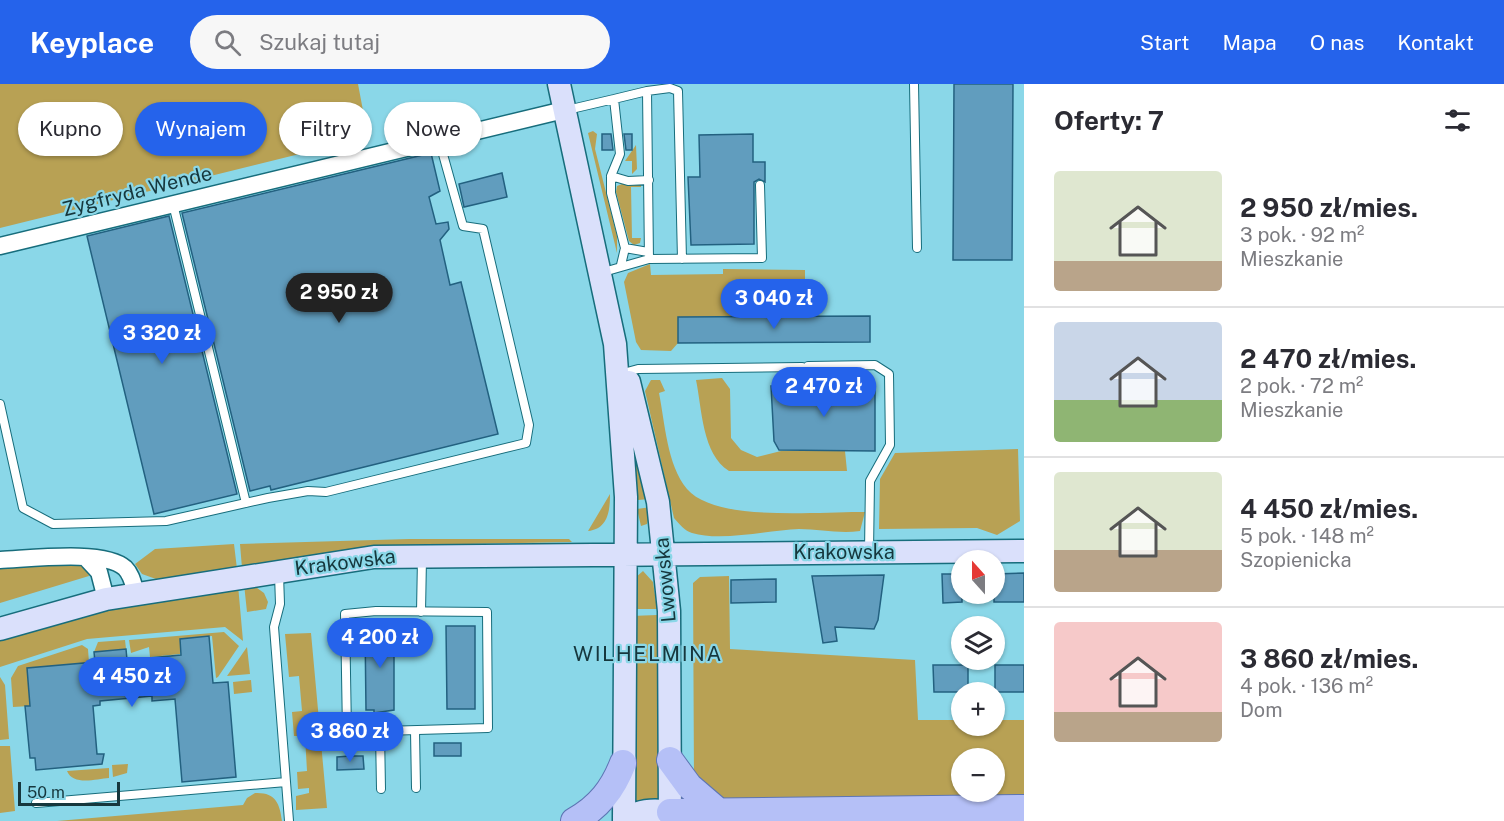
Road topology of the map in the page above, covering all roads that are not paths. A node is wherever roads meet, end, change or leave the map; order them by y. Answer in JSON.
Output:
{"nodes":[{"id":1,"x":559,"y":84,"type":"edge"},
{"id":2,"x":914,"y":84,"type":"edge"},
{"id":3,"x":647,"y":91,"type":"junction"},
{"id":4,"x":614,"y":99,"type":"junction"},
{"id":5,"x":564,"y":110,"type":"junction"},
{"id":6,"x":482,"y":130,"type":"edge"},
{"id":7,"x":384,"y":153,"type":"edge"},
{"id":8,"x":443,"y":156,"type":"edge"},
{"id":9,"x":611,"y":176,"type":"junction"},
{"id":10,"x":649,"y":180,"type":"junction"},
{"id":11,"x":760,"y":185,"type":"dead end"},
{"id":12,"x":173,"y":204,"type":"junction"},
{"id":13,"x":0,"y":246,"type":"edge"},
{"id":14,"x":625,"y":248,"type":"junction"},
{"id":15,"x":916,"y":248,"type":"dead end"},
{"id":16,"x":648,"y":256,"type":"junction"},
{"id":17,"x":682,"y":259,"type":"junction"},
{"id":18,"x":621,"y":266,"type":"junction"},
{"id":19,"x":599,"y":273,"type":"junction"},
{"id":20,"x":615,"y":344,"type":"junction"},
{"id":21,"x":627,"y":372,"type":"junction"},
{"id":22,"x":0,"y":404,"type":"edge"},
{"id":23,"x":246,"y":503,"type":"junction"},
{"id":24,"x":1024,"y":551,"type":"edge"},
{"id":25,"x":869,"y":552,"type":"junction"},
{"id":26,"x":625,"y":553,"type":"junction"},
{"id":27,"x":664,"y":554,"type":"junction"},
{"id":28,"x":422,"y":555,"type":"junction"},
{"id":29,"x":86,"y":558,"type":"junction"},
{"id":30,"x":0,"y":560,"type":"edge"},
{"id":31,"x":279,"y":570,"type":"junction"},
{"id":32,"x":136,"y":593,"type":"junction"},
{"id":33,"x":106,"y":599,"type":"junction"},
{"id":34,"x":421,"y":612,"type":"junction"},
{"id":35,"x":0,"y":629,"type":"edge"},
{"id":36,"x":415,"y":731,"type":"junction"},
{"id":37,"x":380,"y":732,"type":"junction"},
{"id":38,"x":670,"y":760,"type":"junction"},
{"id":39,"x":623,"y":763,"type":"junction"},
{"id":40,"x":286,"y":782,"type":"junction"},
{"id":41,"x":416,"y":788,"type":"dead end"},
{"id":42,"x":381,"y":789,"type":"dead end"},
{"id":43,"x":36,"y":803,"type":"dead end"},
{"id":44,"x":1024,"y":808,"type":"edge"},
{"id":45,"x":717,"y":810,"type":"junction"},
{"id":46,"x":666,"y":818,"type":"edge"},
{"id":47,"x":289,"y":821,"type":"edge"},
{"id":48,"x":574,"y":821,"type":"edge"},
{"id":49,"x":624,"y":821,"type":"edge"}],
"edges":[{"from":1,"to":5,"type":"street","name":"Lwowska"},
{"from":2,"to":15,"type":"lane"},
{"from":3,"to":4,"type":"lane"},
{"from":3,"to":10,"type":"lane"},
{"from":3,"to":17,"type":"lane"},
{"from":4,"to":5,"type":"lane"},
{"from":4,"to":9,"type":"lane"},
{"from":5,"to":6,"type":"street","name":"Zygfryda Wende"},
{"from":5,"to":19,"type":"street","name":"Lwowska"},
{"from":7,"to":12,"type":"street","name":"Zygfryda Wende"},
{"from":8,"to":23,"type":"lane"},
{"from":9,"to":10,"type":"lane"},
{"from":9,"to":14,"type":"lane"},
{"from":10,"to":16,"type":"lane"},
{"from":11,"to":17,"type":"lane"},
{"from":12,"to":13,"type":"street","name":"Zygfryda Wende"},
{"from":12,"to":23,"type":"lane"},
{"from":14,"to":16,"type":"lane"},
{"from":14,"to":18,"type":"lane"},
{"from":16,"to":17,"type":"lane"},
{"from":16,"to":18,"type":"lane"},
{"from":18,"to":19,"type":"lane"},
{"from":19,"to":20,"type":"street","name":"Lwowska"},
{"from":20,"to":21,"type":"street","name":"Lwowska"},
{"from":20,"to":26,"type":"street","name":"Lwowska"},
{"from":21,"to":25,"type":"lane"},
{"from":21,"to":27,"type":"street","name":"Lwowska"},
{"from":22,"to":23,"type":"lane"},
{"from":24,"to":25,"type":"street","name":"Krakowska"},
{"from":25,"to":27,"type":"street","name":"Krakowska"},
{"from":26,"to":27,"type":"street","name":"Krakowska"},
{"from":26,"to":28,"type":"street","name":"Krakowska"},
{"from":26,"to":39,"type":"street","name":"Lwowska"},
{"from":27,"to":38,"type":"street","name":"Lwowska"},
{"from":28,"to":31,"type":"street","name":"Krakowska"},
{"from":28,"to":34,"type":"lane"},
{"from":29,"to":30,"type":"street"},
{"from":29,"to":32,"type":"street"},
{"from":29,"to":33,"type":"street"},
{"from":31,"to":32,"type":"street","name":"Krakowska"},
{"from":31,"to":40,"type":"lane"},
{"from":32,"to":33,"type":"street","name":"Krakowska"},
{"from":33,"to":35,"type":"street","name":"Krakowska"},
{"from":34,"to":36,"type":"lane"},
{"from":34,"to":37,"type":"lane"},
{"from":36,"to":37,"type":"lane"},
{"from":36,"to":41,"type":"lane"},
{"from":37,"to":42,"type":"lane"},
{"from":38,"to":45,"type":"main road"},
{"from":38,"to":46,"type":"street","name":"Lwowska"},
{"from":39,"to":48,"type":"main road"},
{"from":39,"to":49,"type":"street","name":"Lwowska"},
{"from":40,"to":43,"type":"lane"},
{"from":40,"to":47,"type":"lane"},
{"from":44,"to":45,"type":"main road"},
{"from":45,"to":46,"type":"main road"},
{"from":46,"to":49,"type":"street"}]}
